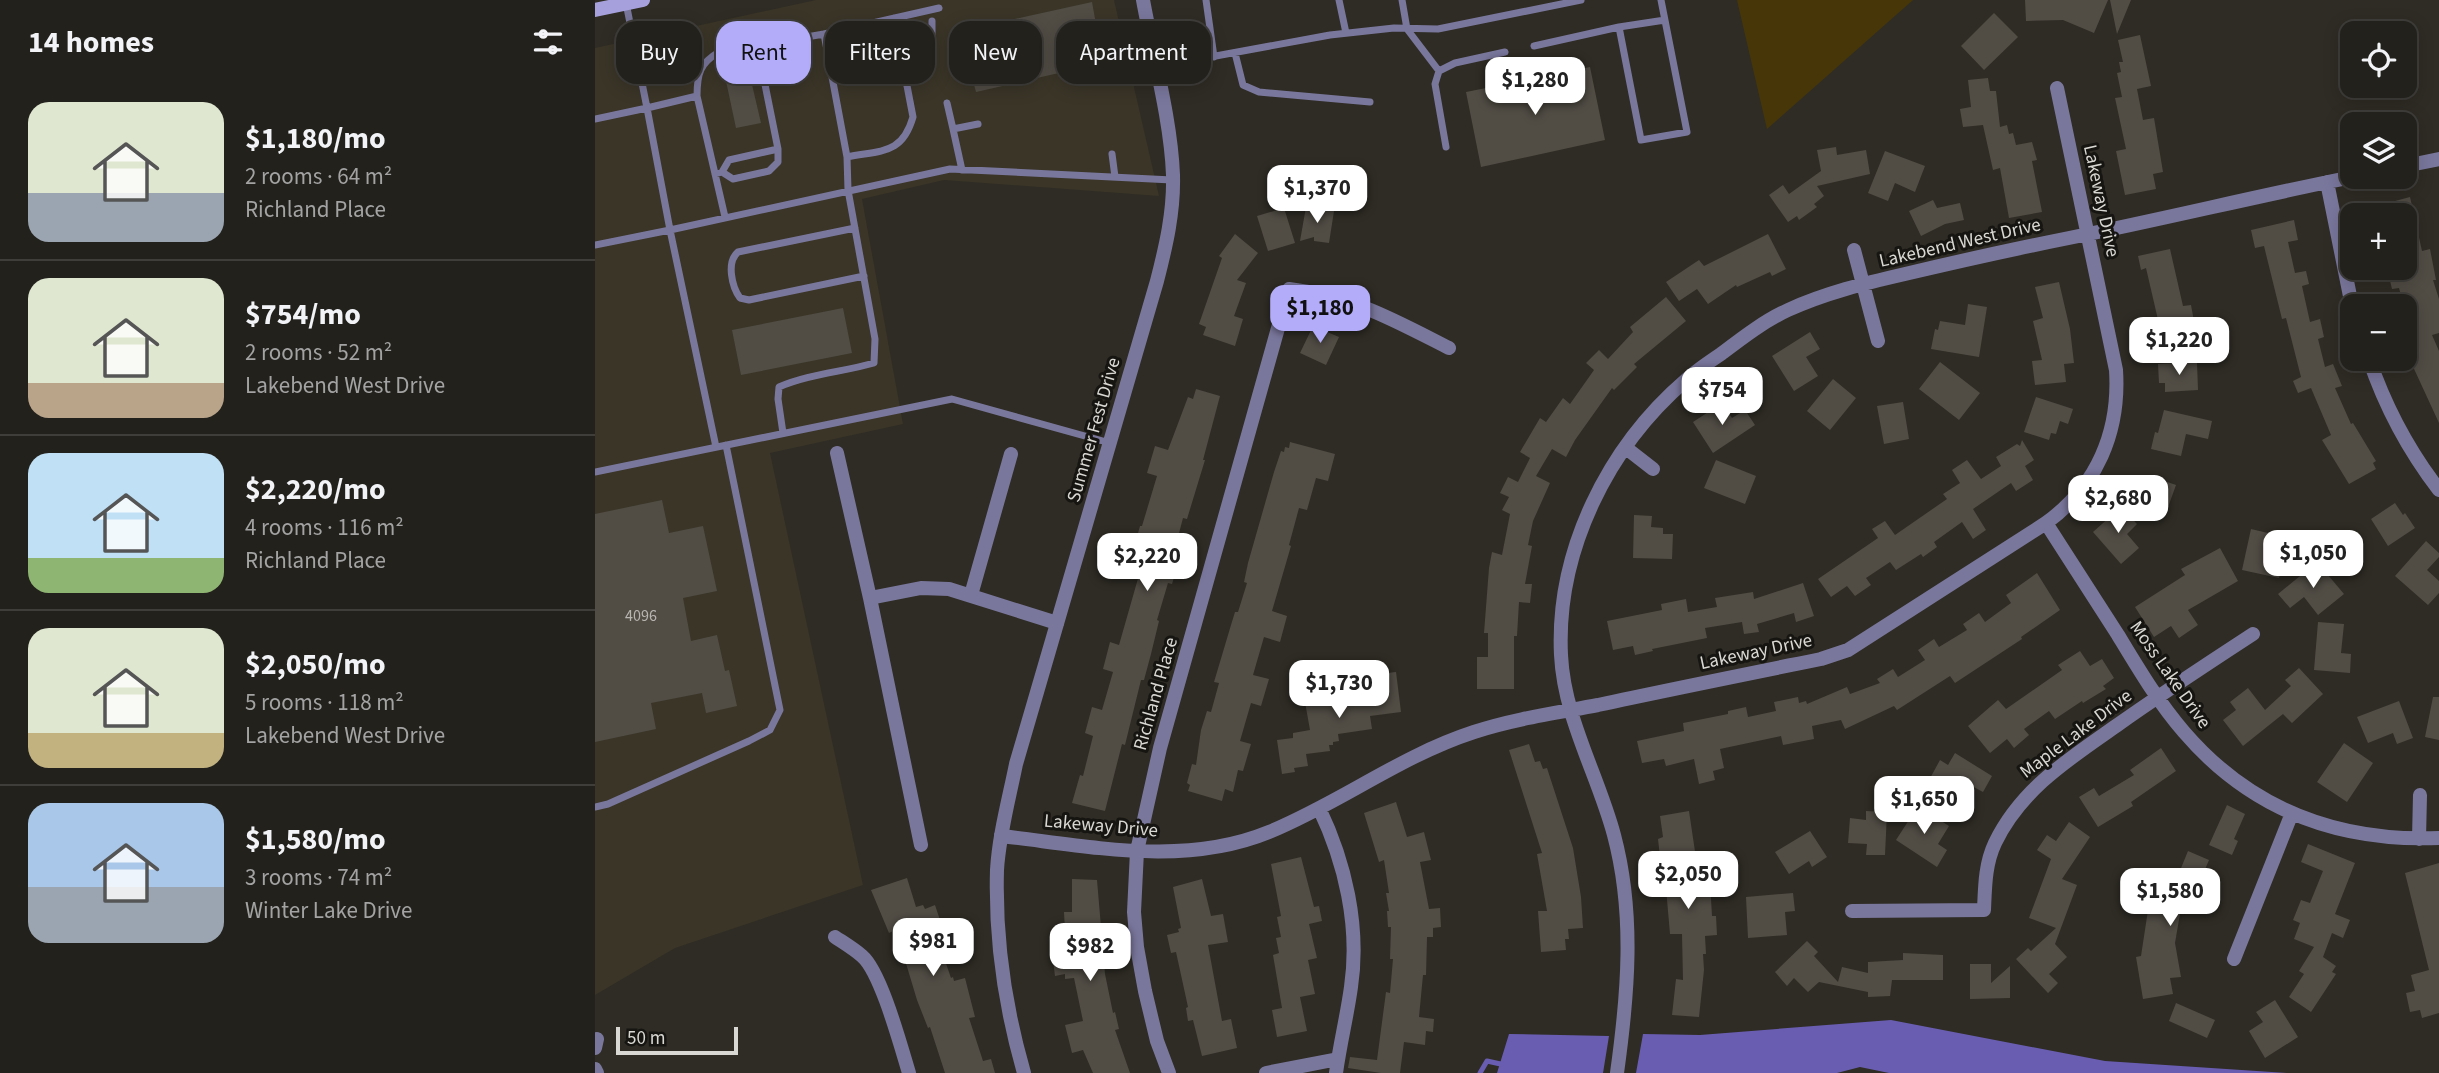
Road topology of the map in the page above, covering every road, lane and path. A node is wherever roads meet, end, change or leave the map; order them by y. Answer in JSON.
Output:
{"nodes":[{"id":1,"x":643,"y":0,"type":"edge"},
{"id":2,"x":1143,"y":0,"type":"edge"},
{"id":3,"x":1206,"y":0,"type":"edge"},
{"id":4,"x":1339,"y":0,"type":"edge"},
{"id":5,"x":1402,"y":0,"type":"edge"},
{"id":6,"x":1581,"y":0,"type":"edge"},
{"id":7,"x":1661,"y":0,"type":"edge"},
{"id":8,"x":627,"y":4,"type":"junction"},
{"id":9,"x":939,"y":8,"type":"dead end"},
{"id":10,"x":595,"y":10,"type":"edge"},
{"id":11,"x":894,"y":18,"type":"junction"},
{"id":12,"x":1665,"y":20,"type":"junction"},
{"id":13,"x":1147,"y":21,"type":"edge"},
{"id":14,"x":1619,"y":27,"type":"junction"},
{"id":15,"x":1407,"y":29,"type":"junction"},
{"id":16,"x":1346,"y":33,"type":"junction"},
{"id":17,"x":824,"y":34,"type":"junction"},
{"id":18,"x":811,"y":36,"type":"edge"},
{"id":19,"x":1534,"y":46,"type":"dead end"},
{"id":20,"x":1504,"y":52,"type":"dead end"},
{"id":21,"x":1235,"y":53,"type":"junction"},
{"id":22,"x":716,"y":54,"type":"edge"},
{"id":23,"x":1214,"y":57,"type":"junction"},
{"id":24,"x":1211,"y":58,"type":"edge"},
{"id":25,"x":1439,"y":71,"type":"junction"},
{"id":26,"x":765,"y":84,"type":"edge"},
{"id":27,"x":1158,"y":84,"type":"edge"},
{"id":28,"x":2057,"y":88,"type":"dead end"},
{"id":29,"x":697,"y":96,"type":"junction"},
{"id":30,"x":1370,"y":102,"type":"dead end"},
{"id":31,"x":947,"y":103,"type":"dead end"},
{"id":32,"x":647,"y":108,"type":"junction"},
{"id":33,"x":595,"y":119,"type":"edge"},
{"id":34,"x":978,"y":124,"type":"dead end"},
{"id":35,"x":953,"y":130,"type":"junction"},
{"id":36,"x":1446,"y":147,"type":"dead end"},
{"id":37,"x":778,"y":149,"type":"junction"},
{"id":38,"x":1112,"y":154,"type":"dead end"},
{"id":39,"x":847,"y":157,"type":"junction"},
{"id":40,"x":2439,"y":159,"type":"edge"},
{"id":41,"x":2417,"y":164,"type":"edge"},
{"id":42,"x":963,"y":170,"type":"junction"},
{"id":43,"x":719,"y":173,"type":"junction"},
{"id":44,"x":1115,"y":177,"type":"junction"},
{"id":45,"x":2340,"y":179,"type":"edge"},
{"id":46,"x":1173,"y":180,"type":"junction"},
{"id":47,"x":2327,"y":182,"type":"junction"},
{"id":48,"x":848,"y":190,"type":"junction"},
{"id":49,"x":725,"y":217,"type":"junction"},
{"id":50,"x":855,"y":228,"type":"junction"},
{"id":51,"x":670,"y":230,"type":"junction"},
{"id":52,"x":2089,"y":234,"type":"junction"},
{"id":53,"x":595,"y":244,"type":"edge"},
{"id":54,"x":1854,"y":250,"type":"dead end"},
{"id":55,"x":864,"y":276,"type":"junction"},
{"id":56,"x":1864,"y":284,"type":"junction"},
{"id":57,"x":2350,"y":294,"type":"edge"},
{"id":58,"x":1878,"y":341,"type":"dead end"},
{"id":59,"x":1449,"y":348,"type":"dead end"},
{"id":60,"x":2374,"y":371,"type":"edge"},
{"id":61,"x":783,"y":433,"type":"junction"},
{"id":62,"x":1110,"y":443,"type":"junction"},
{"id":63,"x":726,"y":445,"type":"junction"},
{"id":64,"x":716,"y":447,"type":"junction"},
{"id":65,"x":1626,"y":448,"type":"junction"},
{"id":66,"x":837,"y":453,"type":"dead end"},
{"id":67,"x":1011,"y":454,"type":"dead end"},
{"id":68,"x":1653,"y":469,"type":"dead end"},
{"id":69,"x":595,"y":472,"type":"edge"},
{"id":70,"x":2439,"y":490,"type":"edge"},
{"id":71,"x":2046,"y":523,"type":"junction"},
{"id":72,"x":971,"y":595,"type":"junction"},
{"id":73,"x":870,"y":598,"type":"junction"},
{"id":74,"x":1057,"y":623,"type":"junction"},
{"id":75,"x":2253,"y":634,"type":"dead end"},
{"id":76,"x":2157,"y":697,"type":"junction"},
{"id":77,"x":1570,"y":710,"type":"junction"},
{"id":78,"x":2420,"y":795,"type":"dead end"},
{"id":79,"x":595,"y":807,"type":"edge"},
{"id":80,"x":1319,"y":808,"type":"junction"},
{"id":81,"x":2292,"y":813,"type":"junction"},
{"id":82,"x":1001,"y":836,"type":"junction"},
{"id":83,"x":2439,"y":838,"type":"edge"},
{"id":84,"x":2419,"y":839,"type":"junction"},
{"id":85,"x":921,"y":845,"type":"dead end"},
{"id":86,"x":1137,"y":851,"type":"junction"},
{"id":87,"x":1852,"y":911,"type":"dead end"},
{"id":88,"x":835,"y":937,"type":"dead end"},
{"id":89,"x":2234,"y":959,"type":"dead end"},
{"id":90,"x":1337,"y":1066,"type":"edge"},
{"id":91,"x":909,"y":1073,"type":"edge"},
{"id":92,"x":1024,"y":1073,"type":"edge"},
{"id":93,"x":1168,"y":1073,"type":"edge"},
{"id":94,"x":1266,"y":1073,"type":"edge"},
{"id":95,"x":1617,"y":1073,"type":"edge"}],
"edges":[{"from":1,"to":8,"type":"main road"},
{"from":2,"to":13,"type":"street","name":"Summer Fest Drive"},
{"from":3,"to":23,"type":"lane"},
{"from":4,"to":16,"type":"lane"},
{"from":5,"to":15,"type":"lane"},
{"from":6,"to":15,"type":"lane"},
{"from":7,"to":12,"type":"lane"},
{"from":8,"to":10,"type":"main road"},
{"from":8,"to":32,"type":"lane"},
{"from":9,"to":11,"type":"lane"},
{"from":11,"to":17,"type":"lane"},
{"from":11,"to":39,"type":"lane"},
{"from":12,"to":14,"type":"lane"},
{"from":12,"to":14,"type":"lane"},
{"from":14,"to":19,"type":"lane"},
{"from":15,"to":16,"type":"lane"},
{"from":15,"to":25,"type":"lane"},
{"from":16,"to":21,"type":"lane"},
{"from":17,"to":18,"type":"lane"},
{"from":17,"to":39,"type":"lane"},
{"from":20,"to":25,"type":"lane"},
{"from":21,"to":23,"type":"lane"},
{"from":21,"to":30,"type":"lane"},
{"from":22,"to":29,"type":"lane"},
{"from":23,"to":24,"type":"lane"},
{"from":25,"to":36,"type":"lane"},
{"from":26,"to":37,"type":"lane"},
{"from":27,"to":46,"type":"street","name":"Summer Fest Drive"},
{"from":28,"to":52,"type":"street","name":"Lakeway Drive"},
{"from":29,"to":32,"type":"lane"},
{"from":29,"to":43,"type":"lane"},
{"from":31,"to":35,"type":"lane"},
{"from":32,"to":33,"type":"lane"},
{"from":32,"to":51,"type":"lane"},
{"from":34,"to":35,"type":"lane"},
{"from":35,"to":42,"type":"lane"},
{"from":37,"to":43,"type":"lane"},
{"from":37,"to":43,"type":"lane"},
{"from":38,"to":44,"type":"lane"},
{"from":39,"to":48,"type":"lane"},
{"from":40,"to":41,"type":"street"},
{"from":42,"to":44,"type":"lane"},
{"from":42,"to":48,"type":"lane"},
{"from":43,"to":49,"type":"lane"},
{"from":44,"to":46,"type":"lane"},
{"from":45,"to":47,"type":"street","name":"Lakebend West Drive"},
{"from":46,"to":62,"type":"street","name":"Summer Fest Drive"},
{"from":47,"to":52,"type":"street","name":"Lakebend West Drive"},
{"from":47,"to":57,"type":"street"},
{"from":48,"to":49,"type":"lane"},
{"from":48,"to":50,"type":"lane"},
{"from":49,"to":51,"type":"lane"},
{"from":50,"to":55,"type":"lane"},
{"from":50,"to":55,"type":"lane"},
{"from":51,"to":53,"type":"lane"},
{"from":51,"to":64,"type":"lane"},
{"from":52,"to":56,"type":"street","name":"Lakebend West Drive"},
{"from":52,"to":71,"type":"street","name":"Lakeway Drive"},
{"from":54,"to":56,"type":"street"},
{"from":55,"to":61,"type":"lane"},
{"from":56,"to":58,"type":"street"},
{"from":56,"to":65,"type":"street","name":"Lakebend West Drive"},
{"from":59,"to":86,"type":"street","name":"Richland Place"},
{"from":60,"to":70,"type":"street"},
{"from":61,"to":62,"type":"lane"},
{"from":61,"to":63,"type":"lane"},
{"from":62,"to":74,"type":"street","name":"Summer Fest Drive"},
{"from":63,"to":64,"type":"lane"},
{"from":63,"to":79,"type":"lane"},
{"from":64,"to":69,"type":"lane"},
{"from":65,"to":68,"type":"street"},
{"from":65,"to":77,"type":"street","name":"Lakebend West Drive"},
{"from":66,"to":73,"type":"street"},
{"from":67,"to":72,"type":"street"},
{"from":71,"to":76,"type":"street","name":"Moss Lake Drive"},
{"from":71,"to":77,"type":"street","name":"Lakeway Drive"},
{"from":72,"to":73,"type":"street"},
{"from":72,"to":74,"type":"street"},
{"from":73,"to":85,"type":"street"},
{"from":74,"to":82,"type":"street","name":"Summer Fest Drive"},
{"from":75,"to":76,"type":"street","name":"Maple Lake Drive"},
{"from":76,"to":81,"type":"street","name":"Moss Lake Drive"},
{"from":76,"to":87,"type":"street","name":"Maple Lake Drive"},
{"from":77,"to":80,"type":"street","name":"Lakeway Drive"},
{"from":77,"to":95,"type":"street","name":"Lakebend West Drive"},
{"from":78,"to":84,"type":"street"},
{"from":80,"to":86,"type":"street","name":"Lakeway Drive"},
{"from":80,"to":90,"type":"street"},
{"from":81,"to":84,"type":"street","name":"Moss Lake Drive"},
{"from":81,"to":89,"type":"street"},
{"from":82,"to":86,"type":"street","name":"Lakeway Drive"},
{"from":82,"to":92,"type":"street","name":"Summer Fest Drive"},
{"from":83,"to":84,"type":"street","name":"Moss Lake Drive"},
{"from":86,"to":93,"type":"street","name":"Richland Place"},
{"from":88,"to":91,"type":"street"},
{"from":90,"to":94,"type":"street"}]}
